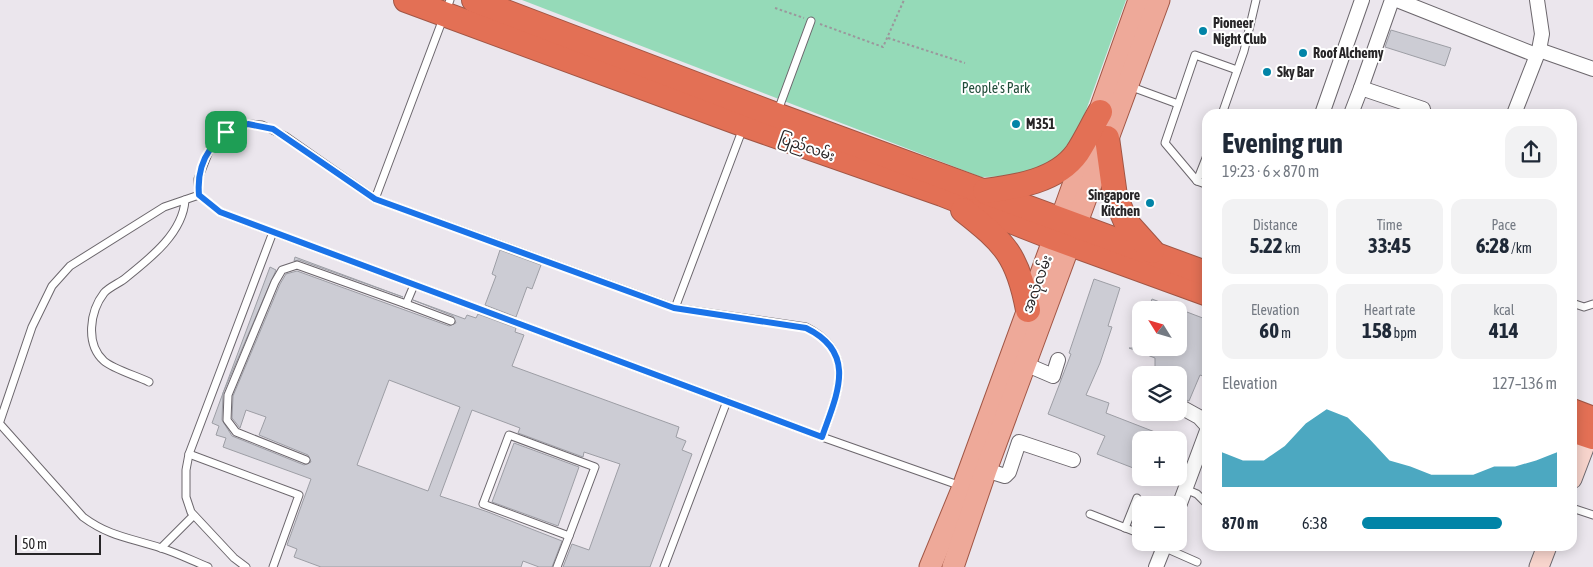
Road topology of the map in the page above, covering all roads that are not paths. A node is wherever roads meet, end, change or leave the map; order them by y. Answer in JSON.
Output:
{"nodes":[{"id":1,"x":406,"y":0,"type":"edge"},
{"id":2,"x":474,"y":0,"type":"edge"},
{"id":3,"x":1139,"y":0,"type":"edge"},
{"id":4,"x":1160,"y":0,"type":"edge"},
{"id":5,"x":1256,"y":0,"type":"edge"},
{"id":6,"x":1362,"y":0,"type":"edge"},
{"id":7,"x":1392,"y":0,"type":"edge"},
{"id":8,"x":1397,"y":0,"type":"edge"},
{"id":9,"x":1537,"y":0,"type":"edge"},
{"id":10,"x":447,"y":7,"type":"edge"},
{"id":11,"x":811,"y":21,"type":"road end"},
{"id":12,"x":1538,"y":52,"type":"junction"},
{"id":13,"x":1593,"y":69,"type":"edge"},
{"id":14,"x":1237,"y":70,"type":"junction"},
{"id":15,"x":1119,"y":82,"type":"junction"},
{"id":16,"x":1360,"y":88,"type":"junction"},
{"id":17,"x":1178,"y":104,"type":"junction"},
{"id":18,"x":1224,"y":109,"type":"edge"},
{"id":19,"x":1324,"y":109,"type":"edge"},
{"id":20,"x":1353,"y":109,"type":"edge"},
{"id":21,"x":1420,"y":109,"type":"edge"},
{"id":22,"x":1516,"y":109,"type":"edge"},
{"id":23,"x":1100,"y":112,"type":"junction"},
{"id":24,"x":776,"y":115,"type":"junction"},
{"id":25,"x":744,"y":125,"type":"junction"},
{"id":26,"x":1107,"y":138,"type":"junction"},
{"id":27,"x":1202,"y":168,"type":"edge"},
{"id":28,"x":1197,"y":181,"type":"junction"},
{"id":29,"x":1202,"y":183,"type":"edge"},
{"id":30,"x":982,"y":192,"type":"junction"},
{"id":31,"x":942,"y":194,"type":"junction"},
{"id":32,"x":199,"y":195,"type":"junction"},
{"id":33,"x":375,"y":199,"type":"junction"},
{"id":34,"x":185,"y":200,"type":"junction"},
{"id":35,"x":1065,"y":231,"type":"junction"},
{"id":36,"x":273,"y":232,"type":"junction"},
{"id":37,"x":1155,"y":254,"type":"junction"},
{"id":38,"x":1202,"y":272,"type":"edge"},
{"id":39,"x":414,"y":284,"type":"junction"},
{"id":40,"x":1202,"y":291,"type":"edge"},
{"id":41,"x":406,"y":304,"type":"junction"},
{"id":42,"x":1593,"y":304,"type":"edge"},
{"id":43,"x":1577,"y":305,"type":"edge"},
{"id":44,"x":674,"y":308,"type":"junction"},
{"id":45,"x":1028,"y":310,"type":"junction"},
{"id":46,"x":450,"y":321,"type":"dead end"},
{"id":47,"x":1058,"y":360,"type":"dead end"},
{"id":48,"x":1025,"y":364,"type":"junction"},
{"id":49,"x":149,"y":382,"type":"dead end"},
{"id":50,"x":727,"y":401,"type":"junction"},
{"id":51,"x":1187,"y":410,"type":"edge"},
{"id":52,"x":1577,"y":417,"type":"edge"},
{"id":53,"x":1202,"y":421,"type":"edge"},
{"id":54,"x":0,"y":422,"type":"edge"},
{"id":55,"x":1588,"y":429,"type":"edge"},
{"id":56,"x":822,"y":437,"type":"junction"},
{"id":57,"x":189,"y":454,"type":"junction"},
{"id":58,"x":1202,"y":458,"type":"edge"},
{"id":59,"x":306,"y":460,"type":"dead end"},
{"id":60,"x":1072,"y":460,"type":"dead end"},
{"id":61,"x":1577,"y":464,"type":"edge"},
{"id":62,"x":986,"y":470,"type":"junction"},
{"id":63,"x":1185,"y":489,"type":"junction"},
{"id":64,"x":971,"y":490,"type":"junction"},
{"id":65,"x":1183,"y":496,"type":"edge"},
{"id":66,"x":1202,"y":499,"type":"edge"},
{"id":67,"x":1132,"y":510,"type":"edge"},
{"id":68,"x":1577,"y":510,"type":"edge"},
{"id":69,"x":1090,"y":514,"type":"dead end"},
{"id":70,"x":1593,"y":515,"type":"edge"},
{"id":71,"x":193,"y":516,"type":"junction"},
{"id":72,"x":1124,"y":528,"type":"junction"},
{"id":73,"x":1132,"y":531,"type":"edge"},
{"id":74,"x":569,"y":536,"type":"junction"},
{"id":75,"x":161,"y":548,"type":"junction"},
{"id":76,"x":1162,"y":551,"type":"edge"},
{"id":77,"x":1177,"y":551,"type":"edge"},
{"id":78,"x":1545,"y":551,"type":"edge"},
{"id":79,"x":1197,"y":562,"type":"dead end"},
{"id":80,"x":208,"y":567,"type":"edge"},
{"id":81,"x":246,"y":567,"type":"edge"},
{"id":82,"x":273,"y":567,"type":"edge"},
{"id":83,"x":557,"y":567,"type":"edge"},
{"id":84,"x":664,"y":567,"type":"edge"},
{"id":85,"x":930,"y":567,"type":"edge"},
{"id":86,"x":953,"y":567,"type":"edge"},
{"id":87,"x":1156,"y":567,"type":"edge"},
{"id":88,"x":1539,"y":567,"type":"edge"}],
"edges":[{"from":1,"to":10,"type":"highway","name":"ပြည်လမ်း"},
{"from":2,"to":24,"type":"highway","name":"ပြည်လမ်း"},
{"from":3,"to":15,"type":"main road","name":"အလုံလမ်း"},
{"from":4,"to":15,"type":"main road","name":"အလုံလမ်း"},
{"from":5,"to":14,"type":"lane"},
{"from":6,"to":19,"type":"street"},
{"from":7,"to":16,"type":"street"},
{"from":8,"to":12,"type":"street"},
{"from":9,"to":12,"type":"street"},
{"from":10,"to":25,"type":"highway","name":"ပြည်လမ်း"},
{"from":10,"to":33,"type":"lane"},
{"from":11,"to":24,"type":"lane"},
{"from":12,"to":13,"type":"street"},
{"from":12,"to":22,"type":"street"},
{"from":14,"to":17,"type":"lane"},
{"from":14,"to":18,"type":"lane"},
{"from":15,"to":17,"type":"lane"},
{"from":15,"to":23,"type":"main road","name":"အလုံလမ်း"},
{"from":15,"to":26,"type":"main road","name":"အလုံလမ်း"},
{"from":16,"to":20,"type":"street"},
{"from":16,"to":21,"type":"street"},
{"from":17,"to":28,"type":"lane"},
{"from":23,"to":30,"type":"highway"},
{"from":23,"to":35,"type":"main road","name":"အလုံလမ်း"},
{"from":24,"to":30,"type":"highway","name":"ပြည်လမ်း"},
{"from":25,"to":31,"type":"highway","name":"ပြည်လမ်း"},
{"from":25,"to":44,"type":"lane"},
{"from":26,"to":35,"type":"main road","name":"အလုံလမ်း"},
{"from":26,"to":37,"type":"highway"},
{"from":27,"to":28,"type":"lane"},
{"from":28,"to":29,"type":"lane"},
{"from":30,"to":35,"type":"highway","name":"ပြည်လမ်း"},
{"from":31,"to":35,"type":"highway","name":"ပြည်လမ်း"},
{"from":31,"to":45,"type":"highway"},
{"from":32,"to":33,"type":"lane"},
{"from":32,"to":34,"type":"lane"},
{"from":32,"to":36,"type":"lane"},
{"from":33,"to":44,"type":"lane"},
{"from":34,"to":49,"type":"lane"},
{"from":34,"to":54,"type":"lane"},
{"from":35,"to":37,"type":"highway","name":"ပြည်လမ်း"},
{"from":35,"to":40,"type":"highway","name":"ပြည်လမ်း"},
{"from":35,"to":45,"type":"main road","name":"အလုံလမ်း"},
{"from":35,"to":48,"type":"main road","name":"အလုံလမ်း"},
{"from":36,"to":39,"type":"lane"},
{"from":36,"to":57,"type":"lane"},
{"from":37,"to":38,"type":"highway","name":"ပြည်လမ်း"},
{"from":39,"to":41,"type":"lane"},
{"from":39,"to":50,"type":"lane"},
{"from":41,"to":46,"type":"lane"},
{"from":41,"to":59,"type":"lane"},
{"from":42,"to":43,"type":"lane"},
{"from":44,"to":56,"type":"lane"},
{"from":45,"to":64,"type":"main road","name":"အလုံလမ်း"},
{"from":47,"to":48,"type":"street"},
{"from":48,"to":62,"type":"main road","name":"အလုံလမ်း"},
{"from":50,"to":56,"type":"lane"},
{"from":50,"to":84,"type":"lane"},
{"from":51,"to":53,"type":"street"},
{"from":52,"to":55,"type":"highway"},
{"from":54,"to":75,"type":"lane"},
{"from":55,"to":61,"type":"street"},
{"from":56,"to":64,"type":"lane"},
{"from":57,"to":71,"type":"lane"},
{"from":57,"to":82,"type":"lane"},
{"from":58,"to":63,"type":"street"},
{"from":60,"to":62,"type":"street"},
{"from":62,"to":64,"type":"main road","name":"အလုံလမ်း"},
{"from":63,"to":65,"type":"street"},
{"from":63,"to":66,"type":"lane"},
{"from":64,"to":85,"type":"main road","name":"အလုံလမ်း"},
{"from":64,"to":86,"type":"main road","name":"အလုံလမ်း"},
{"from":67,"to":72,"type":"lane"},
{"from":68,"to":70,"type":"lane"},
{"from":69,"to":72,"type":"lane"},
{"from":71,"to":75,"type":"lane"},
{"from":71,"to":81,"type":"lane"},
{"from":72,"to":73,"type":"lane"},
{"from":74,"to":74,"type":"lane"},
{"from":74,"to":83,"type":"lane"},
{"from":75,"to":80,"type":"lane"},
{"from":76,"to":87,"type":"street"},
{"from":77,"to":79,"type":"lane"},
{"from":78,"to":88,"type":"street"}]}
